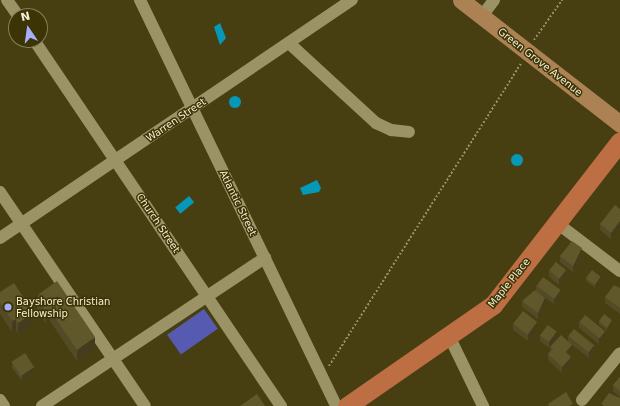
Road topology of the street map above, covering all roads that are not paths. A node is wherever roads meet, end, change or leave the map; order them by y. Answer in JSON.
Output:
{"nodes":[{"id":1,"x":140,"y":0,"type":"edge"},
{"id":2,"x":352,"y":0,"type":"edge"},
{"id":3,"x":461,"y":0,"type":"edge"},
{"id":4,"x":494,"y":0,"type":"edge"},
{"id":5,"x":482,"y":16,"type":"junction"},
{"id":6,"x":290,"y":44,"type":"junction"},
{"id":7,"x":39,"y":48,"type":"edge"},
{"id":8,"x":192,"y":109,"type":"junction"},
{"id":9,"x":620,"y":124,"type":"edge"},
{"id":10,"x":409,"y":132,"type":"dead end"},
{"id":11,"x":620,"y":141,"type":"edge"},
{"id":12,"x":116,"y":161,"type":"junction"},
{"id":13,"x":0,"y":192,"type":"edge"},
{"id":14,"x":557,"y":223,"type":"junction"},
{"id":15,"x":22,"y":224,"type":"junction"},
{"id":16,"x":0,"y":238,"type":"edge"},
{"id":17,"x":265,"y":258,"type":"junction"},
{"id":18,"x":620,"y":271,"type":"edge"},
{"id":19,"x":207,"y":295,"type":"junction"},
{"id":20,"x":450,"y":338,"type":"junction"},
{"id":21,"x":620,"y":353,"type":"edge"},
{"id":22,"x":113,"y":358,"type":"junction"},
{"id":23,"x":0,"y":400,"type":"edge"},
{"id":24,"x":582,"y":400,"type":"dead end"},
{"id":25,"x":4,"y":406,"type":"edge"},
{"id":26,"x":42,"y":406,"type":"edge"},
{"id":27,"x":145,"y":406,"type":"edge"},
{"id":28,"x":281,"y":406,"type":"edge"},
{"id":29,"x":336,"y":406,"type":"edge"},
{"id":30,"x":348,"y":406,"type":"edge"},
{"id":31,"x":483,"y":406,"type":"edge"}],
"edges":[{"from":1,"to":8,"type":"street","name":"Atlantic Street"},
{"from":2,"to":6,"type":"street","name":"Warren Street"},
{"from":3,"to":5,"type":"street","name":"Green Grove Avenue"},
{"from":4,"to":5,"type":"street"},
{"from":5,"to":9,"type":"street","name":"Green Grove Avenue"},
{"from":6,"to":8,"type":"street","name":"Warren Street"},
{"from":6,"to":10,"type":"street"},
{"from":7,"to":12,"type":"street","name":"Church Street"},
{"from":8,"to":12,"type":"street","name":"Warren Street"},
{"from":8,"to":17,"type":"street","name":"Atlantic Street"},
{"from":11,"to":14,"type":"main road","name":"Maple Place"},
{"from":12,"to":15,"type":"street","name":"Warren Street"},
{"from":12,"to":19,"type":"street","name":"Church Street"},
{"from":13,"to":15,"type":"street"},
{"from":14,"to":18,"type":"street"},
{"from":14,"to":20,"type":"main road","name":"Maple Place"},
{"from":15,"to":16,"type":"street","name":"Warren Street"},
{"from":15,"to":22,"type":"street"},
{"from":17,"to":19,"type":"street"},
{"from":17,"to":29,"type":"street","name":"Atlantic Street"},
{"from":19,"to":22,"type":"street"},
{"from":19,"to":28,"type":"street","name":"Church Street"},
{"from":20,"to":30,"type":"main road","name":"Maple Place"},
{"from":20,"to":31,"type":"street"},
{"from":21,"to":24,"type":"street"},
{"from":22,"to":26,"type":"street"},
{"from":22,"to":27,"type":"street"},
{"from":23,"to":25,"type":"street"}]}
